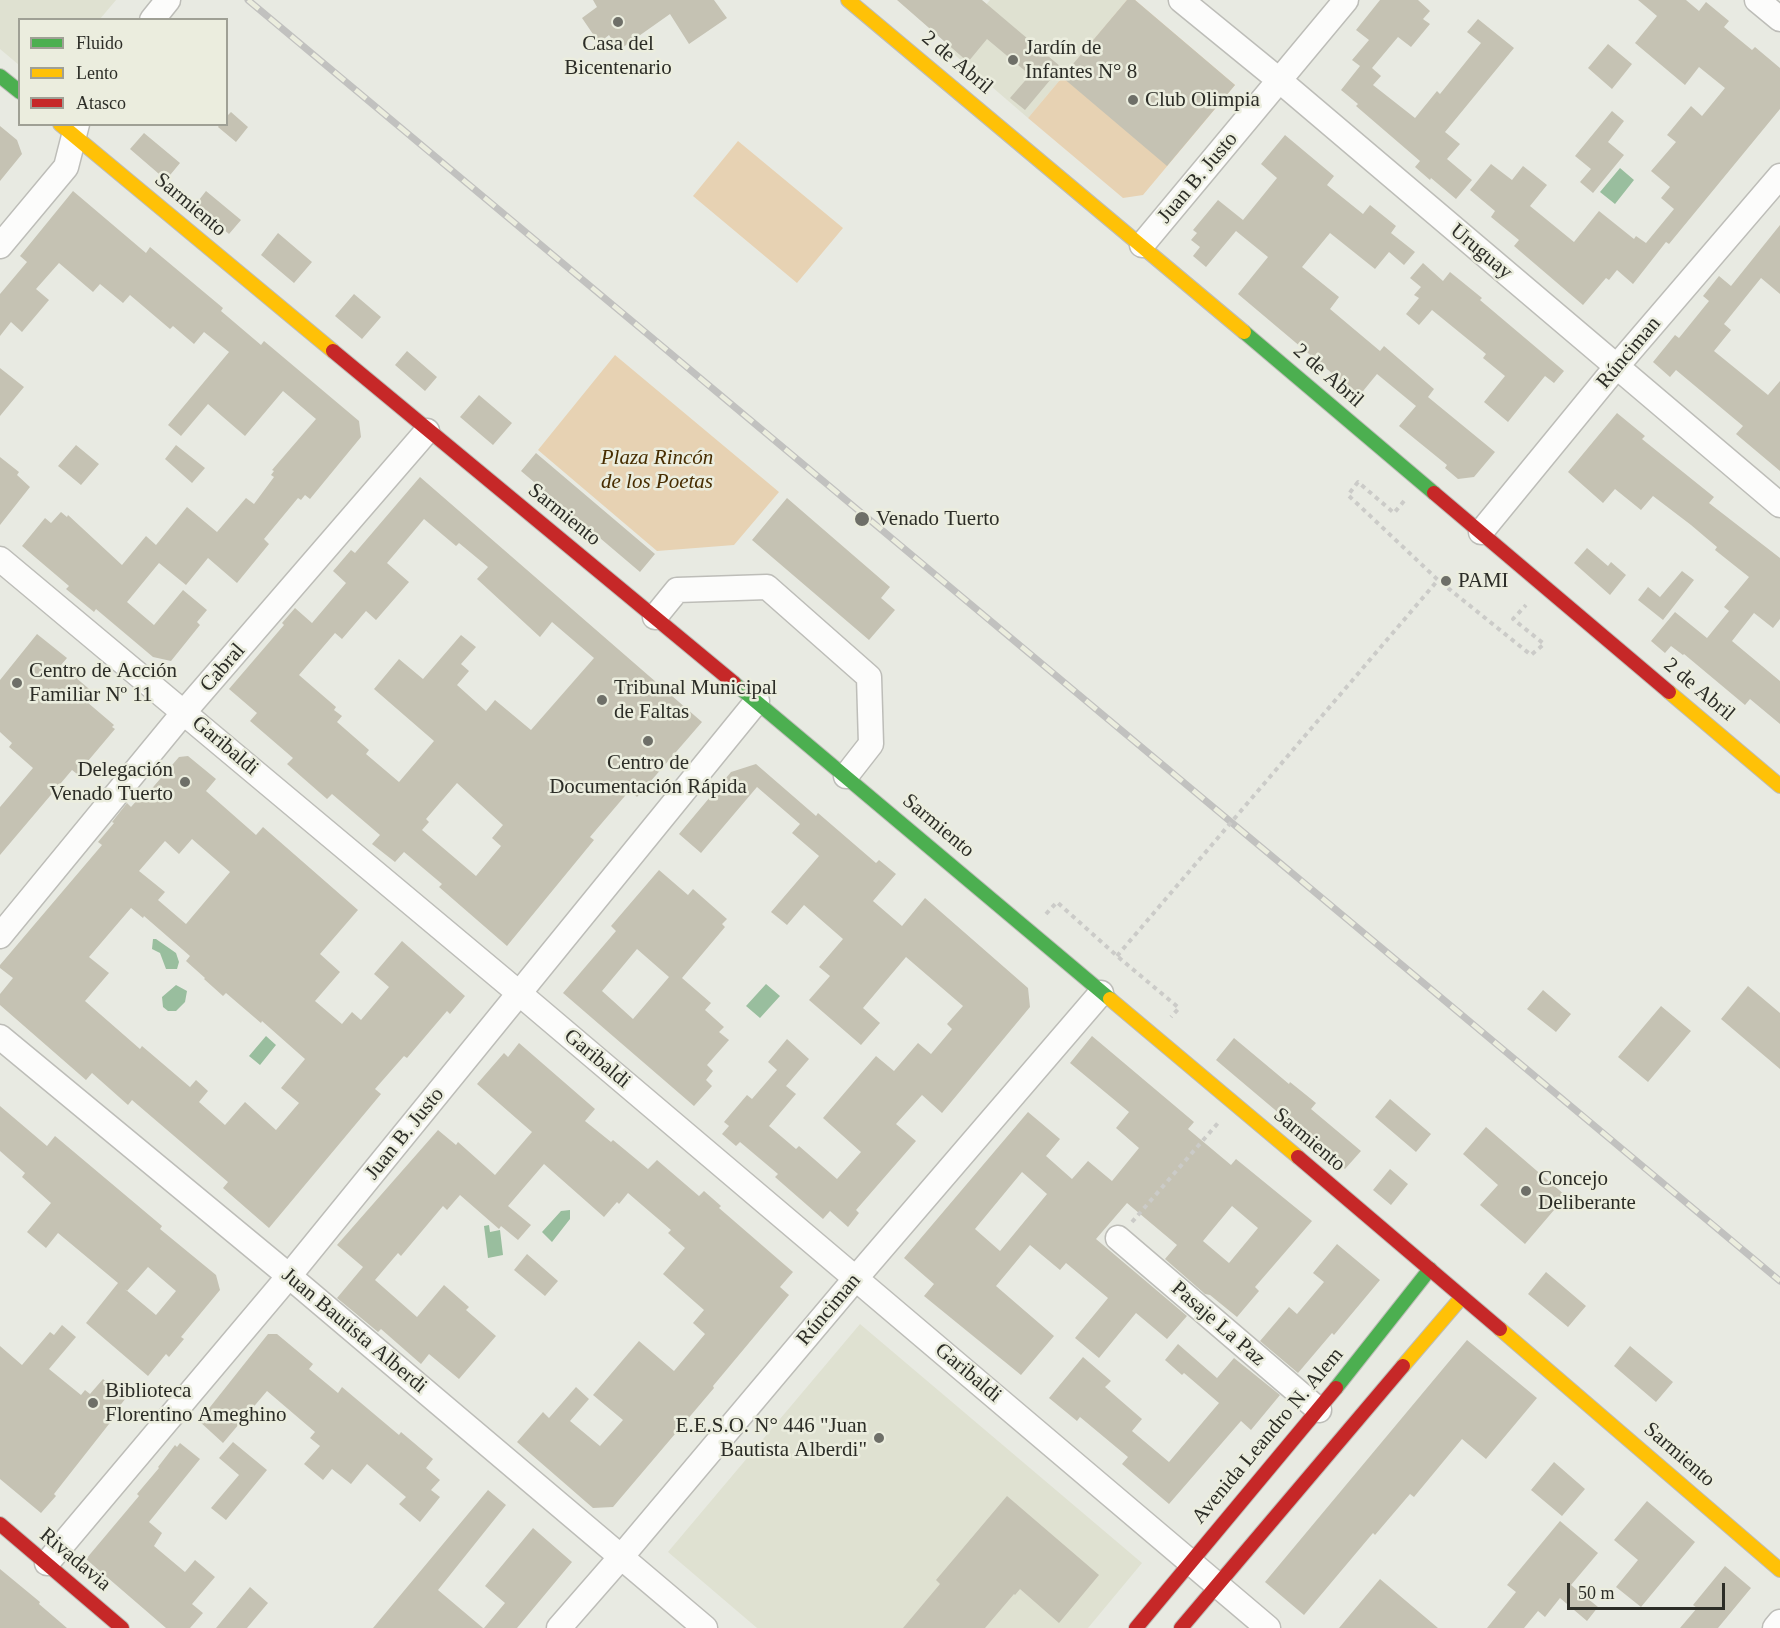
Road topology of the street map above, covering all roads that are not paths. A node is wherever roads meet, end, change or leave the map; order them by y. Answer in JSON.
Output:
{"nodes":[{"id":1,"x":168,"y":0,"type":"edge"},
{"id":2,"x":848,"y":0,"type":"edge"},
{"id":3,"x":1181,"y":0,"type":"edge"},
{"id":4,"x":1346,"y":0,"type":"edge"},
{"id":5,"x":1757,"y":0,"type":"edge"},
{"id":6,"x":154,"y":18,"type":"edge"},
{"id":7,"x":1780,"y":19,"type":"edge"},
{"id":8,"x":0,"y":76,"type":"edge"},
{"id":9,"x":1279,"y":80,"type":"junction"},
{"id":10,"x":18,"y":90,"type":"edge"},
{"id":11,"x":71,"y":128,"type":"edge"},
{"id":12,"x":1780,"y":176,"type":"edge"},
{"id":13,"x":1142,"y":245,"type":"junction"},
{"id":14,"x":0,"y":246,"type":"edge"},
{"id":15,"x":1617,"y":366,"type":"junction"},
{"id":16,"x":428,"y":431,"type":"junction"},
{"id":17,"x":1780,"y":505,"type":"edge"},
{"id":18,"x":1481,"y":532,"type":"junction"},
{"id":19,"x":0,"y":559,"type":"edge"},
{"id":20,"x":655,"y":617,"type":"junction"},
{"id":21,"x":757,"y":701,"type":"junction"},
{"id":22,"x":184,"y":712,"type":"junction"},
{"id":23,"x":846,"y":776,"type":"junction"},
{"id":24,"x":1780,"y":786,"type":"edge"},
{"id":25,"x":0,"y":936,"type":"edge"},
{"id":26,"x":1101,"y":993,"type":"junction"},
{"id":27,"x":520,"y":994,"type":"junction"},
{"id":28,"x":0,"y":1037,"type":"edge"},
{"id":29,"x":1118,"y":1238,"type":"road end"},
{"id":30,"x":1430,"y":1269,"type":"junction"},
{"id":31,"x":289,"y":1276,"type":"junction"},
{"id":32,"x":856,"y":1278,"type":"junction"},
{"id":33,"x":1462,"y":1297,"type":"junction"},
{"id":34,"x":1318,"y":1410,"type":"junction"},
{"id":35,"x":0,"y":1524,"type":"edge"},
{"id":36,"x":621,"y":1557,"type":"junction"},
{"id":37,"x":47,"y":1563,"type":"junction"},
{"id":38,"x":1190,"y":1563,"type":"junction"},
{"id":39,"x":1780,"y":1570,"type":"edge"},
{"id":40,"x":1217,"y":1586,"type":"junction"},
{"id":41,"x":1780,"y":1622,"type":"edge"},
{"id":42,"x":122,"y":1628,"type":"edge"},
{"id":43,"x":559,"y":1628,"type":"edge"},
{"id":44,"x":705,"y":1628,"type":"edge"},
{"id":45,"x":1136,"y":1628,"type":"edge"},
{"id":46,"x":1181,"y":1628,"type":"edge"},
{"id":47,"x":1268,"y":1628,"type":"edge"},
{"id":48,"x":1775,"y":1628,"type":"edge"}],
"edges":[{"from":1,"to":6,"type":"street"},
{"from":2,"to":13,"type":"street","name":"2 de Abril"},
{"from":3,"to":9,"type":"street","name":"Uruguay"},
{"from":4,"to":9,"type":"street","name":"Juan B. Justo"},
{"from":5,"to":7,"type":"street"},
{"from":8,"to":10,"type":"street"},
{"from":9,"to":13,"type":"street","name":"Juan B. Justo"},
{"from":9,"to":15,"type":"street","name":"Uruguay"},
{"from":11,"to":14,"type":"street"},
{"from":11,"to":16,"type":"street","name":"Sarmiento"},
{"from":12,"to":15,"type":"street","name":"Rúnciman"},
{"from":13,"to":18,"type":"street","name":"2 de Abril"},
{"from":15,"to":17,"type":"street","name":"Uruguay"},
{"from":15,"to":18,"type":"street","name":"Rúnciman"},
{"from":16,"to":20,"type":"street","name":"Sarmiento"},
{"from":16,"to":22,"type":"street","name":"Cabral"},
{"from":18,"to":24,"type":"street","name":"2 de Abril"},
{"from":19,"to":22,"type":"street","name":"Garibaldi"},
{"from":20,"to":21,"type":"street","name":"Sarmiento"},
{"from":20,"to":23,"type":"street"},
{"from":21,"to":23,"type":"street","name":"Sarmiento"},
{"from":21,"to":27,"type":"street","name":"Juan B. Justo"},
{"from":22,"to":25,"type":"street","name":"Cabral"},
{"from":22,"to":27,"type":"street","name":"Garibaldi"},
{"from":23,"to":26,"type":"street","name":"Sarmiento"},
{"from":26,"to":30,"type":"street","name":"Sarmiento"},
{"from":26,"to":32,"type":"street","name":"Rúnciman"},
{"from":27,"to":31,"type":"street","name":"Juan B. Justo"},
{"from":27,"to":32,"type":"street","name":"Garibaldi"},
{"from":28,"to":31,"type":"street","name":"Juan Bautista Alberdi"},
{"from":29,"to":34,"type":"street","name":"Pasaje La Paz"},
{"from":30,"to":33,"type":"street","name":"Sarmiento"},
{"from":30,"to":34,"type":"street","name":"Avenida Leandro N. Alem"},
{"from":31,"to":36,"type":"street","name":"Juan Bautista Alberdi"},
{"from":31,"to":37,"type":"street","name":"Juan B. Justo"},
{"from":32,"to":36,"type":"street","name":"Rúnciman"},
{"from":32,"to":38,"type":"street","name":"Garibaldi"},
{"from":33,"to":39,"type":"street","name":"Sarmiento"},
{"from":33,"to":40,"type":"street"},
{"from":34,"to":38,"type":"street","name":"Avenida Leandro N. Alem"},
{"from":35,"to":37,"type":"street","name":"Rivadavia"},
{"from":36,"to":43,"type":"street","name":"Rúnciman"},
{"from":36,"to":44,"type":"street","name":"Juan Bautista Alberdi"},
{"from":37,"to":42,"type":"street","name":"Rivadavia"},
{"from":38,"to":40,"type":"street","name":"Garibaldi"},
{"from":38,"to":45,"type":"street","name":"Avenida Leandro N. Alem"},
{"from":40,"to":46,"type":"street"},
{"from":40,"to":47,"type":"street","name":"Garibaldi"},
{"from":41,"to":48,"type":"street"}]}
